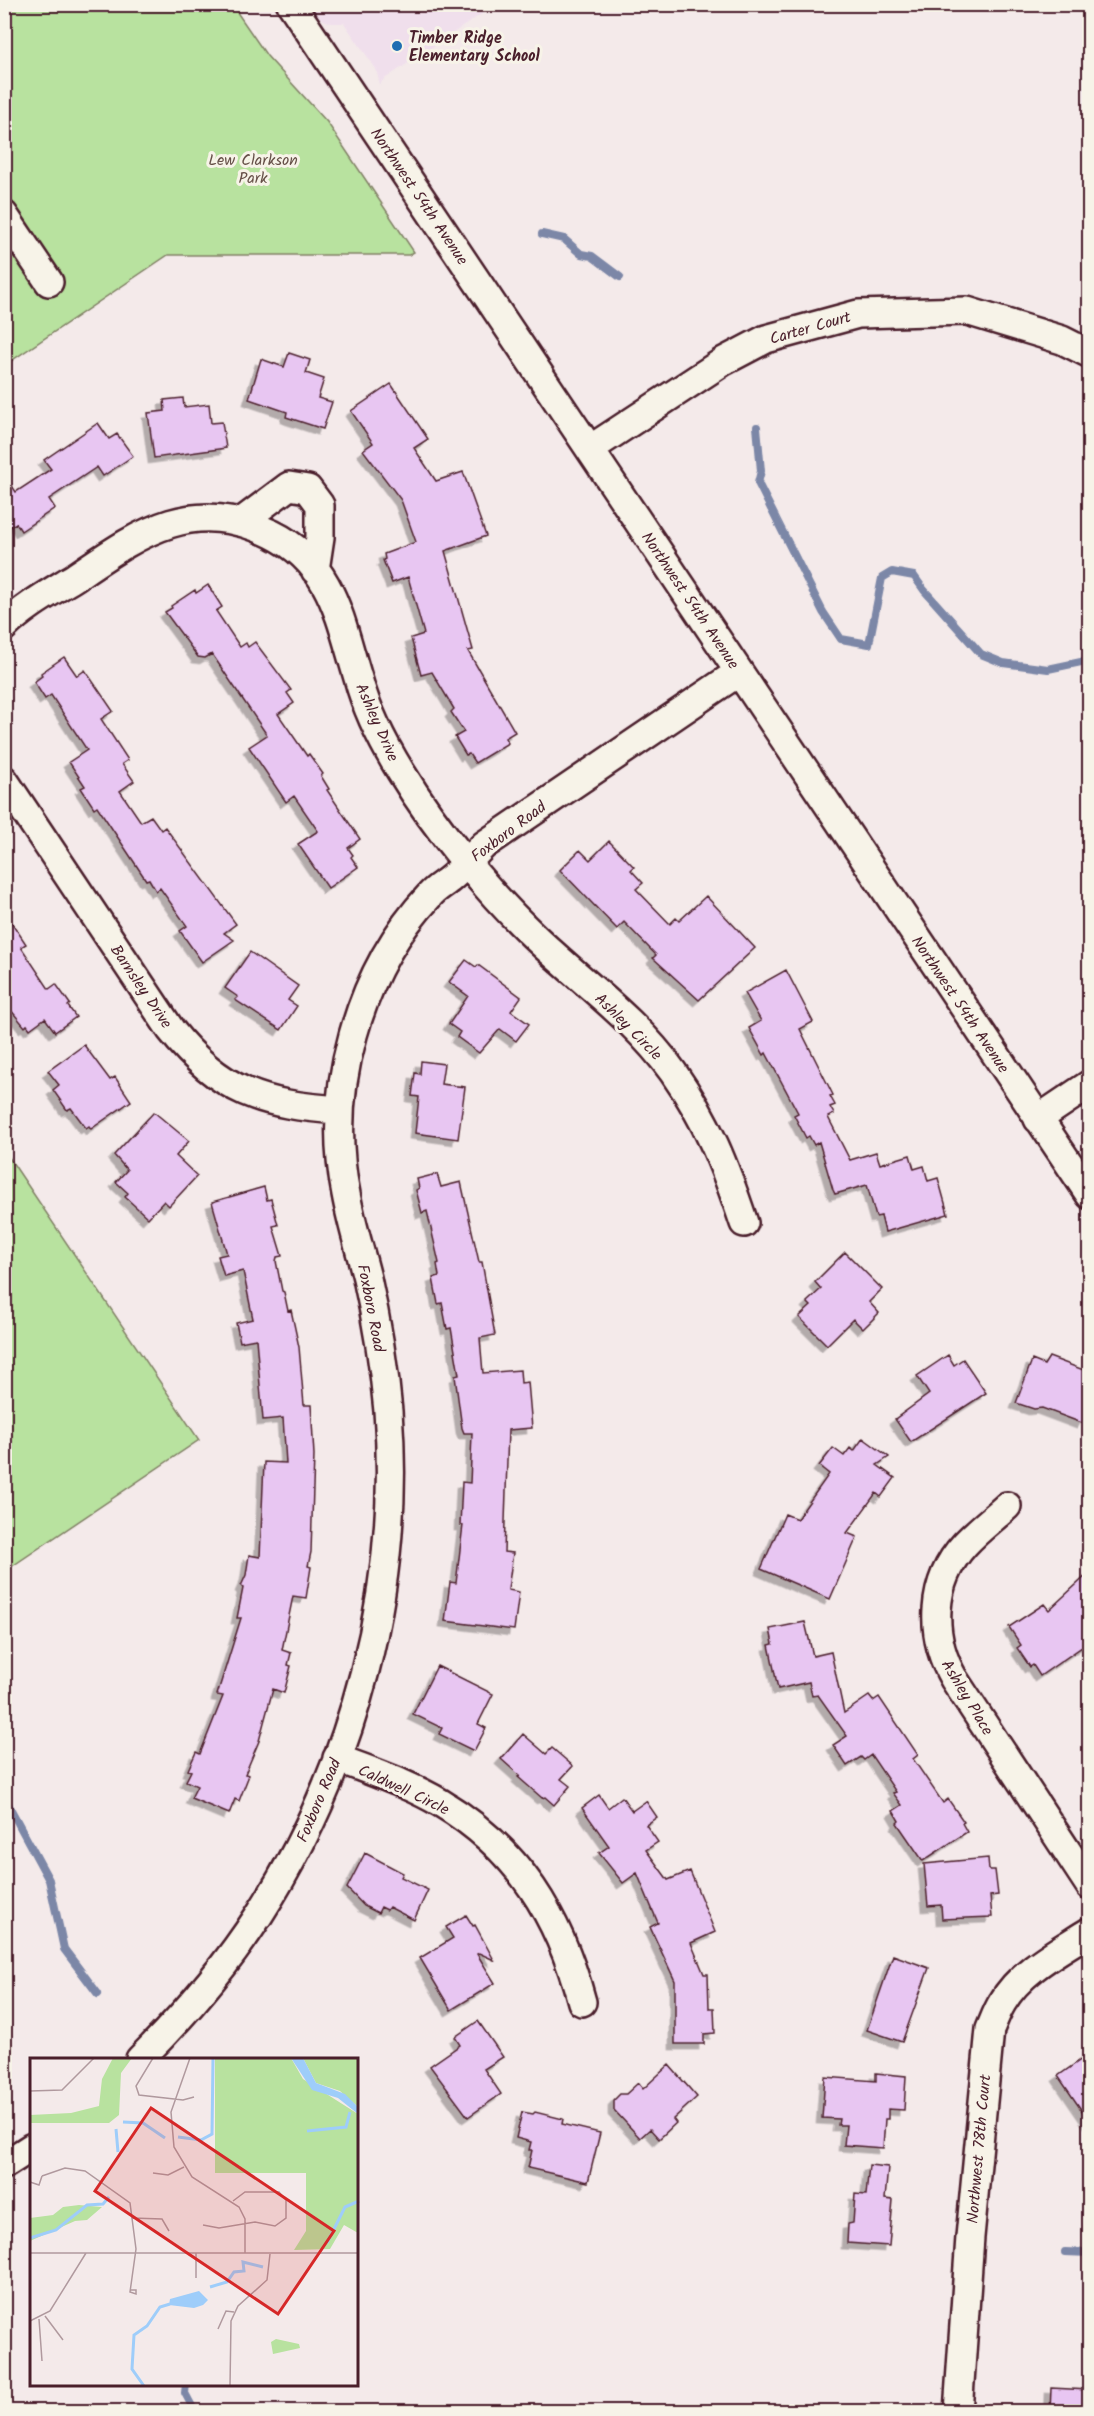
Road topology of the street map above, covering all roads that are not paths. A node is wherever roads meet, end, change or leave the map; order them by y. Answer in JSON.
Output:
{"nodes":[{"id":1,"x":291,"y":4,"type":"edge"},
{"id":2,"x":4,"y":215,"type":"edge"},
{"id":3,"x":49,"y":282,"type":"dead end"},
{"id":4,"x":1089,"y":354,"type":"edge"},
{"id":5,"x":590,"y":449,"type":"junction"},
{"id":6,"x":241,"y":522,"type":"junction"},
{"id":7,"x":315,"y":570,"type":"junction"},
{"id":8,"x":4,"y":627,"type":"edge"},
{"id":9,"x":739,"y":672,"type":"junction"},
{"id":10,"x":4,"y":780,"type":"edge"},
{"id":11,"x":468,"y":861,"type":"junction"},
{"id":12,"x":1089,"y":1084,"type":"edge"},
{"id":13,"x":340,"y":1110,"type":"junction"},
{"id":14,"x":1038,"y":1119,"type":"junction"},
{"id":15,"x":1089,"y":1195,"type":"edge"},
{"id":16,"x":744,"y":1223,"type":"dead end"},
{"id":17,"x":1007,"y":1506,"type":"dead end"},
{"id":18,"x":337,"y":1758,"type":"junction"},
{"id":19,"x":1089,"y":1886,"type":"edge"},
{"id":20,"x":1089,"y":1931,"type":"edge"},
{"id":21,"x":582,"y":2002,"type":"dead end"},
{"id":22,"x":141,"y":2058,"type":"edge"},
{"id":23,"x":30,"y":2148,"type":"edge"},
{"id":24,"x":4,"y":2165,"type":"edge"},
{"id":25,"x":958,"y":2412,"type":"edge"}],
"edges":[{"from":1,"to":5,"type":"street","name":"Northwest 54th Avenue"},
{"from":2,"to":3,"type":"street"},
{"from":4,"to":5,"type":"street","name":"Carter Court"},
{"from":5,"to":9,"type":"street","name":"Northwest 54th Avenue"},
{"from":6,"to":7,"type":"street","name":"Ashley Drive"},
{"from":6,"to":7,"type":"street"},
{"from":6,"to":8,"type":"street"},
{"from":7,"to":11,"type":"street","name":"Ashley Drive"},
{"from":9,"to":11,"type":"street","name":"Foxboro Road"},
{"from":9,"to":14,"type":"street","name":"Northwest 54th Avenue"},
{"from":10,"to":13,"type":"street","name":"Barnsley Drive"},
{"from":11,"to":13,"type":"street","name":"Foxboro Road"},
{"from":11,"to":16,"type":"street","name":"Ashley Circle"},
{"from":12,"to":14,"type":"street"},
{"from":13,"to":18,"type":"street","name":"Foxboro Road"},
{"from":14,"to":15,"type":"street","name":"Northwest 54th Avenue"},
{"from":17,"to":19,"type":"street","name":"Ashley Place"},
{"from":18,"to":21,"type":"street","name":"Caldwell Circle"},
{"from":18,"to":22,"type":"street","name":"Foxboro Road"},
{"from":20,"to":25,"type":"street","name":"Northwest 78th Court"},
{"from":23,"to":24,"type":"street"}]}
